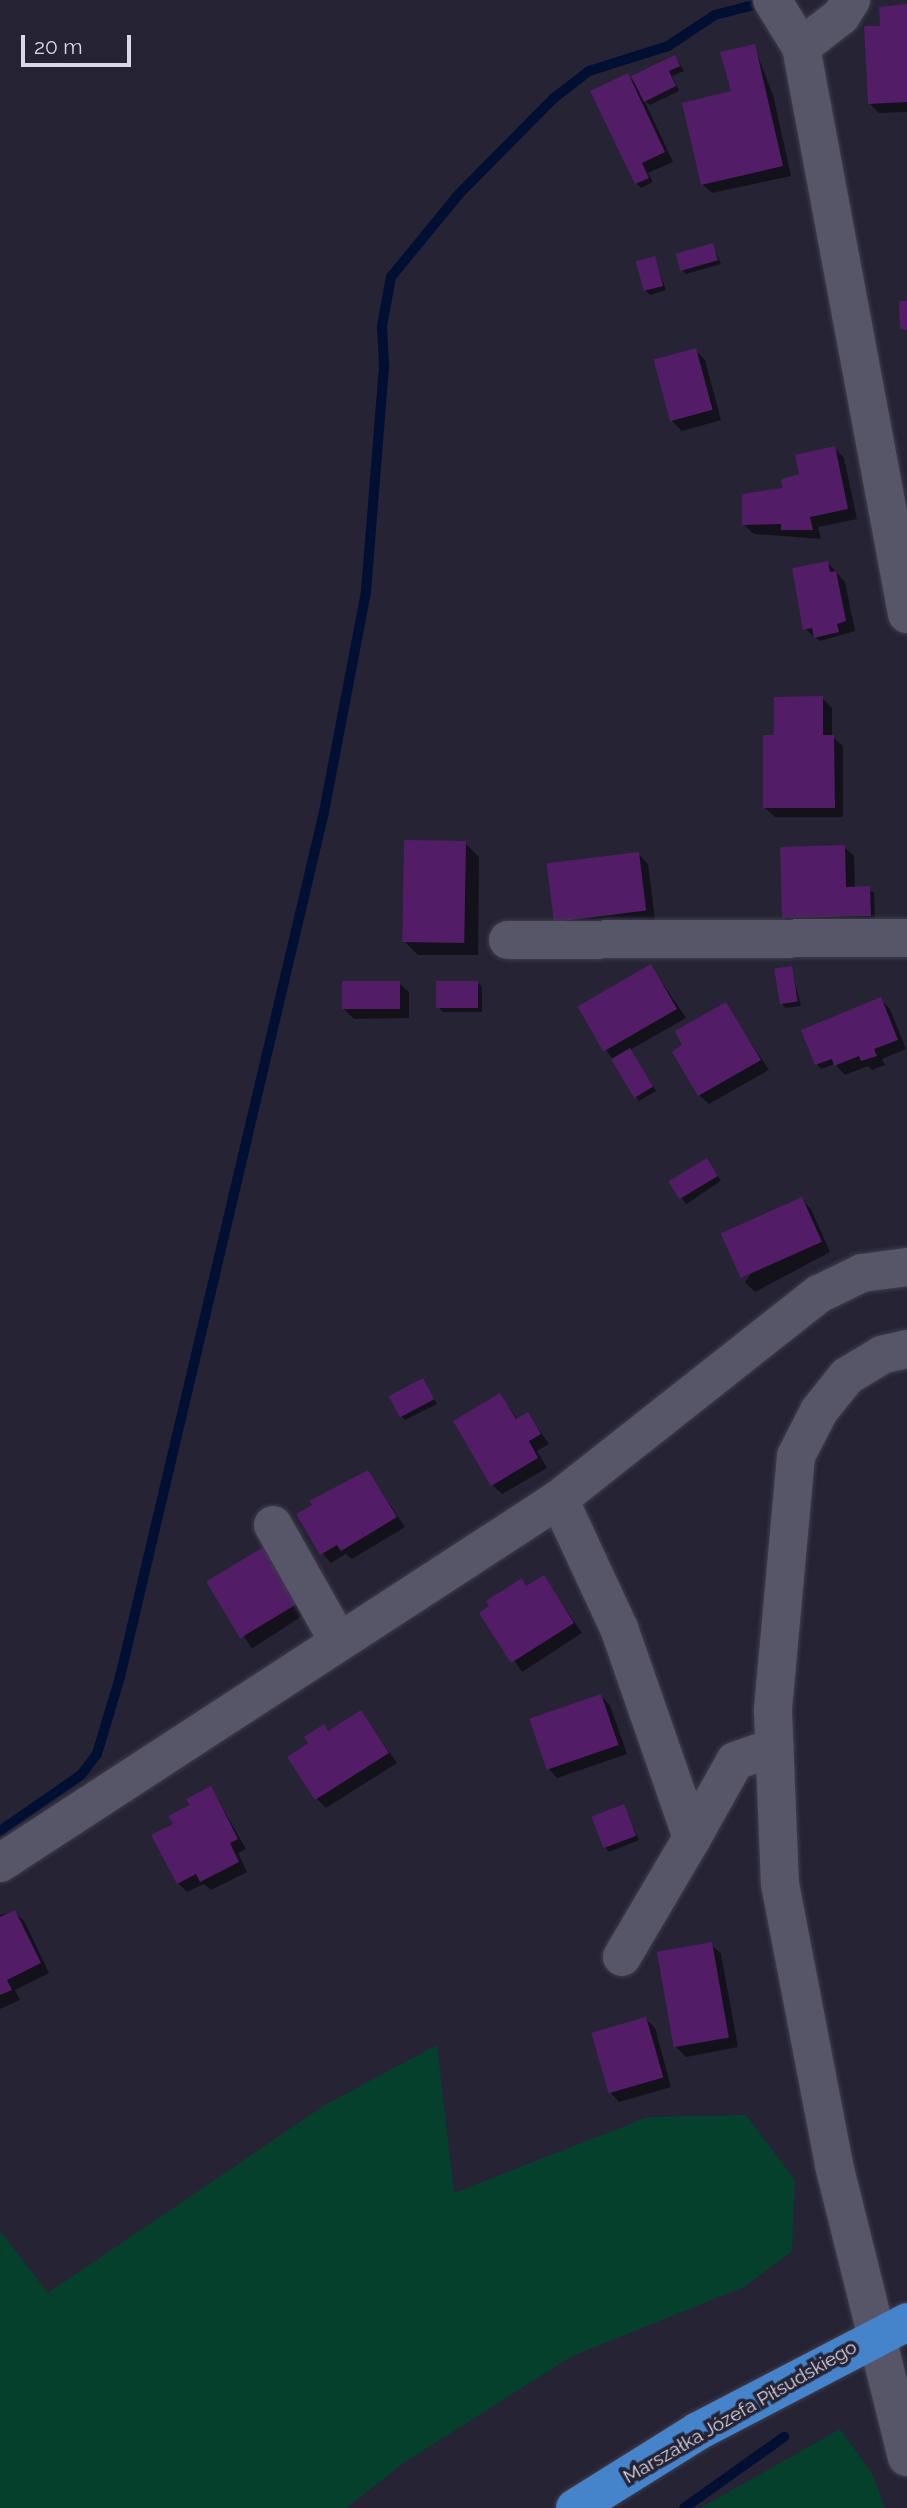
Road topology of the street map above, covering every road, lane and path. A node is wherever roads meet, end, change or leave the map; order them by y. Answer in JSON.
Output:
{"nodes":[{"id":1,"x":772,"y":0,"type":"edge"},
{"id":2,"x":851,"y":0,"type":"edge"},
{"id":3,"x":801,"y":47,"type":"junction"},
{"id":4,"x":904,"y":573,"type":"edge"},
{"id":5,"x":907,"y":614,"type":"edge"},
{"id":6,"x":907,"y":938,"type":"edge"},
{"id":7,"x":508,"y":940,"type":"dead end"},
{"id":8,"x":907,"y":1267,"type":"edge"},
{"id":9,"x":907,"y":1349,"type":"edge"},
{"id":10,"x":559,"y":1499,"type":"junction"},
{"id":11,"x":273,"y":1525,"type":"dead end"},
{"id":12,"x":338,"y":1642,"type":"junction"},
{"id":13,"x":775,"y":1747,"type":"junction"},
{"id":14,"x":692,"y":1838,"type":"junction"},
{"id":15,"x":0,"y":1863,"type":"edge"},
{"id":16,"x":622,"y":1957,"type":"dead end"},
{"id":17,"x":890,"y":2329,"type":"edge"},
{"id":18,"x":907,"y":2457,"type":"edge"},
{"id":19,"x":575,"y":2508,"type":"edge"}],
"edges":[{"from":1,"to":3,"type":"street"},
{"from":2,"to":3,"type":"street"},
{"from":3,"to":4,"type":"street"},
{"from":4,"to":5,"type":"street"},
{"from":6,"to":7,"type":"street"},
{"from":8,"to":10,"type":"street"},
{"from":9,"to":13,"type":"street"},
{"from":10,"to":12,"type":"street"},
{"from":10,"to":14,"type":"street"},
{"from":11,"to":12,"type":"street"},
{"from":12,"to":15,"type":"street"},
{"from":13,"to":14,"type":"street"},
{"from":13,"to":17,"type":"street"},
{"from":14,"to":16,"type":"street"},
{"from":17,"to":18,"type":"street"},
{"from":17,"to":19,"type":"highway","name":"Marszałka Józefa Piłsudskiego"}]}
